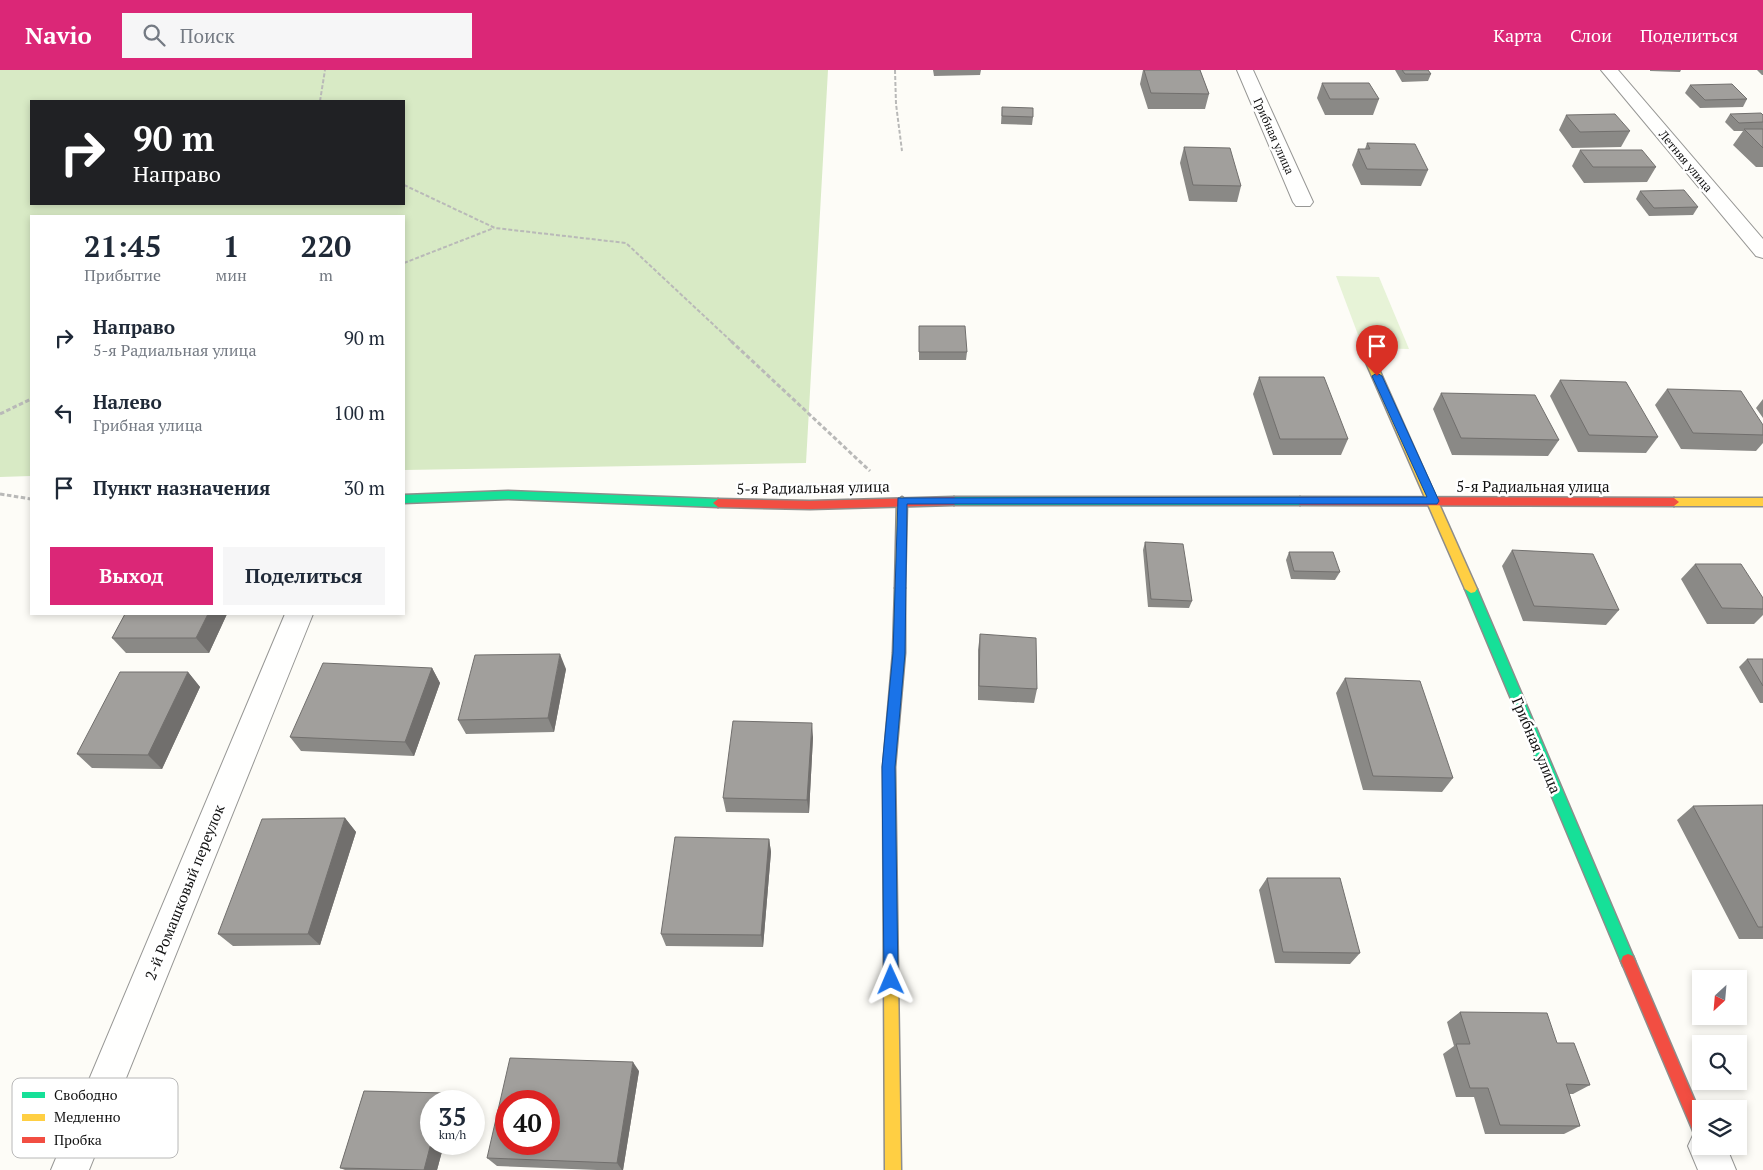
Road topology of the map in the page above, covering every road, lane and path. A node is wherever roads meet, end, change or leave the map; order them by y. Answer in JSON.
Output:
{"nodes":[{"id":1,"x":326,"y":70,"type":"edge"},
{"id":2,"x":895,"y":70,"type":"edge"},
{"id":3,"x":1245,"y":70,"type":"edge"},
{"id":4,"x":1609,"y":70,"type":"edge"},
{"id":5,"x":320,"y":100,"type":"edge"},
{"id":6,"x":902,"y":151,"type":"dead end"},
{"id":7,"x":405,"y":185,"type":"edge"},
{"id":8,"x":1303,"y":202,"type":"dead end"},
{"id":9,"x":495,"y":228,"type":"junction"},
{"id":10,"x":1763,"y":252,"type":"edge"},
{"id":11,"x":405,"y":263,"type":"edge"},
{"id":12,"x":1369,"y":358,"type":"dead end"},
{"id":13,"x":30,"y":399,"type":"edge"},
{"id":14,"x":0,"y":414,"type":"edge"},
{"id":15,"x":0,"y":494,"type":"edge"},
{"id":16,"x":30,"y":499,"type":"edge"},
{"id":17,"x":405,"y":499,"type":"edge"},
{"id":18,"x":902,"y":500,"type":"junction"},
{"id":19,"x":1434,"y":501,"type":"junction"},
{"id":20,"x":1763,"y":502,"type":"edge"},
{"id":21,"x":298,"y":615,"type":"edge"},
{"id":22,"x":108,"y":1078,"type":"edge"},
{"id":23,"x":1692,"y":1112,"type":"edge"},
{"id":24,"x":1711,"y":1155,"type":"edge"},
{"id":25,"x":75,"y":1158,"type":"edge"},
{"id":26,"x":70,"y":1170,"type":"edge"},
{"id":27,"x":893,"y":1170,"type":"edge"},
{"id":28,"x":1717,"y":1170,"type":"edge"}],
"edges":[{"from":1,"to":5,"type":"path"},
{"from":2,"to":6,"type":"path"},
{"from":3,"to":8,"type":"street","name":"Грибная улица"},
{"from":4,"to":10,"type":"street","name":"Летняя улица"},
{"from":7,"to":9,"type":"path"},
{"from":9,"to":11,"type":"path"},
{"from":9,"to":18,"type":"path"},
{"from":12,"to":19,"type":"street","name":"Грибная улица"},
{"from":13,"to":14,"type":"path"},
{"from":15,"to":16,"type":"path"},
{"from":17,"to":18,"type":"street","name":"5-я Радиальная улица"},
{"from":18,"to":19,"type":"street","name":"5-я Радиальная улица"},
{"from":18,"to":27,"type":"street"},
{"from":19,"to":20,"type":"street","name":"5-я Радиальная улица"},
{"from":19,"to":23,"type":"street","name":"Грибная улица"},
{"from":21,"to":22,"type":"street","name":"2-й Ромашковый переулок"},
{"from":24,"to":28,"type":"street"},
{"from":25,"to":26,"type":"street","name":"2-й Ромашковый переулок"}]}
